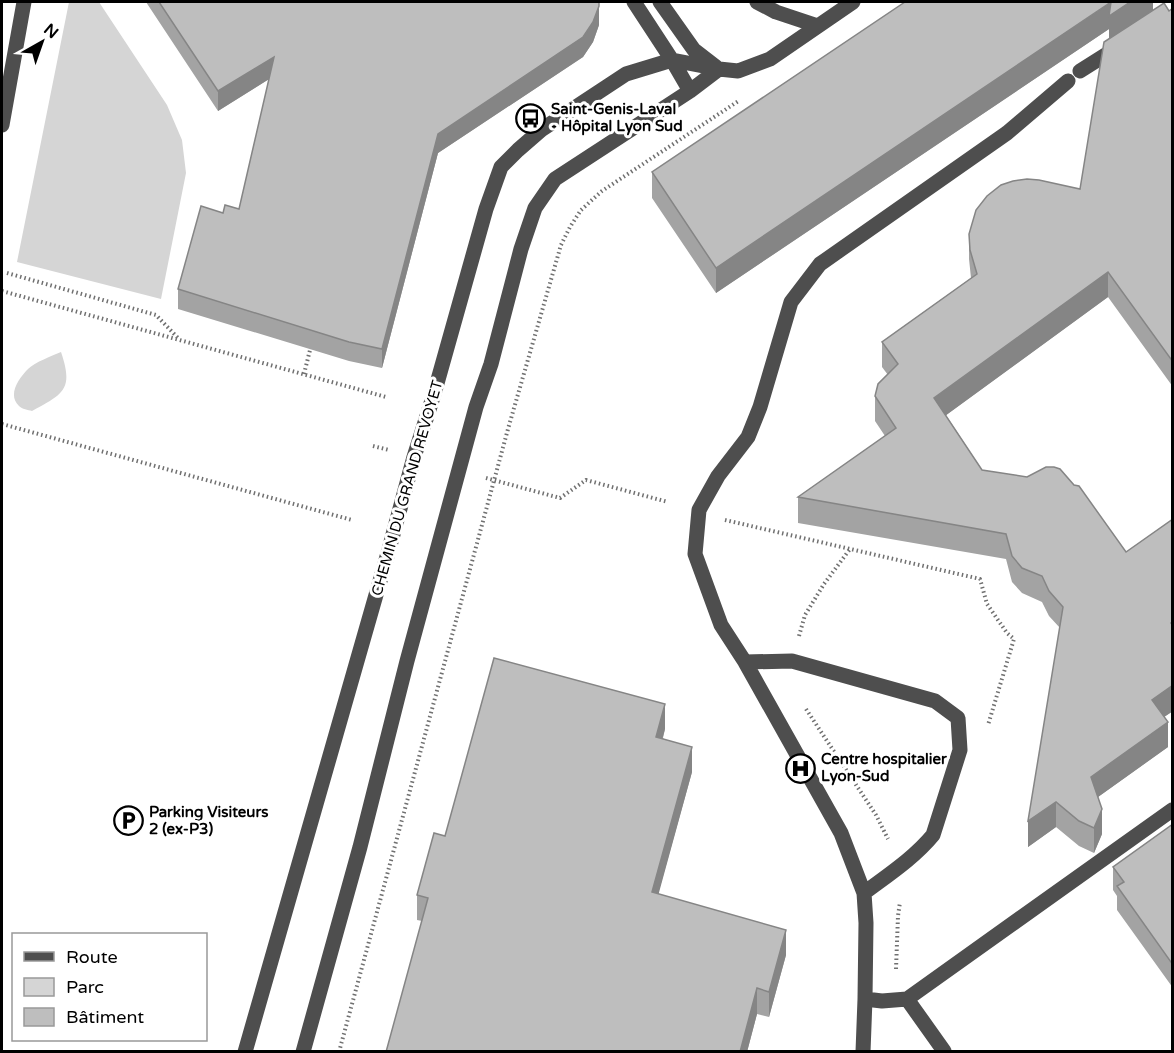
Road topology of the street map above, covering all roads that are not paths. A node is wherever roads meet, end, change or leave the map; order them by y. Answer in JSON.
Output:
{"nodes":[{"id":1,"x":24,"y":2,"type":"edge"},
{"id":2,"x":634,"y":2,"type":"edge"},
{"id":3,"x":660,"y":2,"type":"edge"},
{"id":4,"x":757,"y":2,"type":"edge"},
{"id":5,"x":853,"y":2,"type":"edge"},
{"id":6,"x":818,"y":26,"type":"junction"},
{"id":7,"x":1125,"y":41,"type":"edge"},
{"id":8,"x":672,"y":60,"type":"junction"},
{"id":9,"x":719,"y":69,"type":"junction"},
{"id":10,"x":690,"y":91,"type":"junction"},
{"id":11,"x":2,"y":125,"type":"edge"},
{"id":12,"x":745,"y":662,"type":"junction"},
{"id":13,"x":1173,"y":810,"type":"edge"},
{"id":14,"x":864,"y":893,"type":"junction"},
{"id":15,"x":865,"y":999,"type":"junction"},
{"id":16,"x":907,"y":999,"type":"junction"},
{"id":17,"x":944,"y":1051,"type":"edge"},
{"id":18,"x":245,"y":1052,"type":"edge"},
{"id":19,"x":303,"y":1052,"type":"edge"},
{"id":20,"x":863,"y":1052,"type":"edge"}],
"edges":[{"from":1,"to":11,"type":"street"},
{"from":2,"to":8,"type":"street"},
{"from":3,"to":9,"type":"street"},
{"from":4,"to":6,"type":"street"},
{"from":5,"to":6,"type":"street","name":"CHEMIN DU GRAND REVOYET"},
{"from":6,"to":9,"type":"street","name":"CHEMIN DU GRAND REVOYET"},
{"from":7,"to":12,"type":"street"},
{"from":8,"to":9,"type":"street","name":"CHEMIN DU GRAND REVOYET"},
{"from":8,"to":10,"type":"street"},
{"from":8,"to":18,"type":"street","name":"CHEMIN DU GRAND REVOYET"},
{"from":9,"to":10,"type":"street"},
{"from":10,"to":19,"type":"street"},
{"from":12,"to":14,"type":"street"},
{"from":12,"to":14,"type":"street"},
{"from":13,"to":16,"type":"street"},
{"from":14,"to":15,"type":"street"},
{"from":15,"to":16,"type":"street"},
{"from":15,"to":20,"type":"street"},
{"from":16,"to":17,"type":"street"}]}
